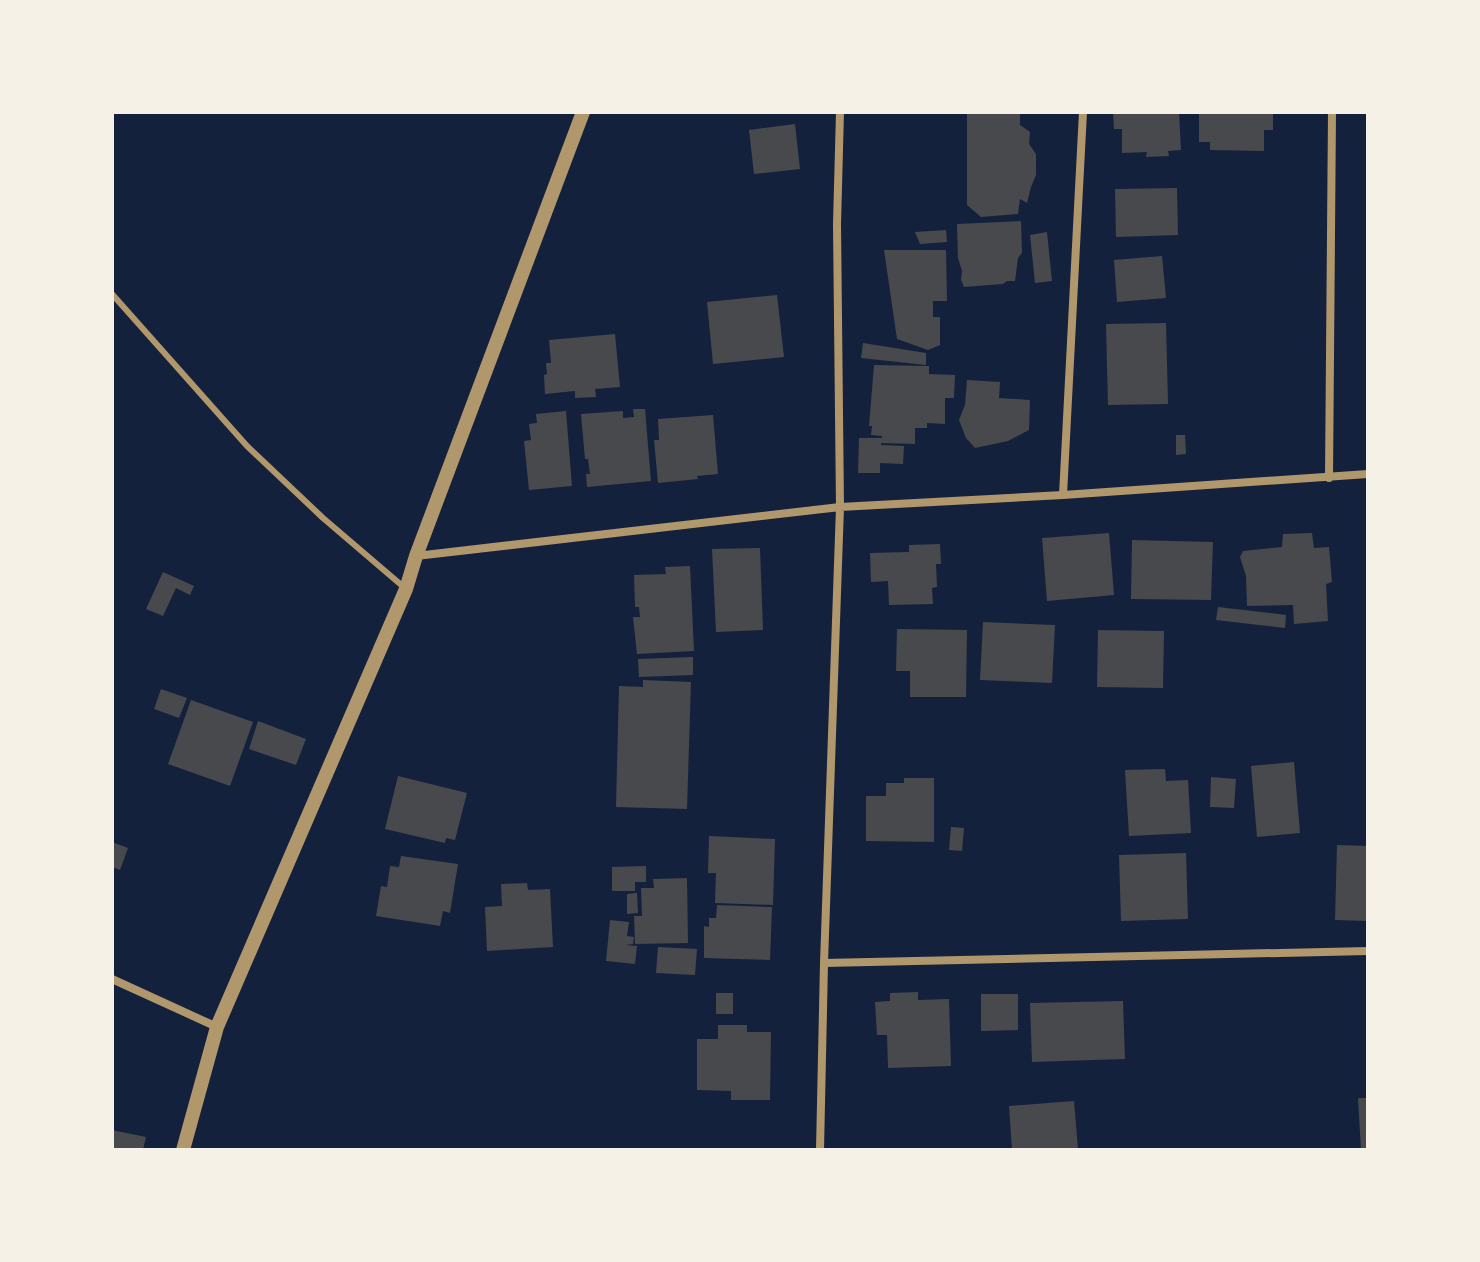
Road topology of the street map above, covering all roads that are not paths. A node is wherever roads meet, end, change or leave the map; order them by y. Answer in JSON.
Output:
{"nodes":[{"id":1,"x":583,"y":112,"type":"edge"},
{"id":2,"x":840,"y":112,"type":"edge"},
{"id":3,"x":1083,"y":112,"type":"edge"},
{"id":4,"x":1332,"y":112,"type":"edge"},
{"id":5,"x":112,"y":294,"type":"edge"},
{"id":6,"x":1368,"y":474,"type":"edge"},
{"id":7,"x":1329,"y":478,"type":"junction"},
{"id":8,"x":1063,"y":495,"type":"junction"},
{"id":9,"x":840,"y":507,"type":"junction"},
{"id":10,"x":416,"y":556,"type":"junction"},
{"id":11,"x":406,"y":589,"type":"junction"},
{"id":12,"x":1368,"y":951,"type":"edge"},
{"id":13,"x":824,"y":963,"type":"junction"},
{"id":14,"x":112,"y":979,"type":"edge"},
{"id":15,"x":217,"y":1027,"type":"junction"},
{"id":16,"x":183,"y":1150,"type":"edge"},
{"id":17,"x":820,"y":1150,"type":"edge"}],
"edges":[{"from":1,"to":10,"type":"street"},
{"from":2,"to":9,"type":"street"},
{"from":3,"to":8,"type":"street"},
{"from":4,"to":7,"type":"street"},
{"from":5,"to":11,"type":"lane"},
{"from":6,"to":7,"type":"street"},
{"from":7,"to":8,"type":"street"},
{"from":8,"to":9,"type":"street"},
{"from":9,"to":10,"type":"street"},
{"from":9,"to":13,"type":"street"},
{"from":10,"to":11,"type":"street"},
{"from":11,"to":15,"type":"street"},
{"from":12,"to":13,"type":"street"},
{"from":13,"to":17,"type":"street"},
{"from":14,"to":15,"type":"street"},
{"from":15,"to":16,"type":"street"}]}
